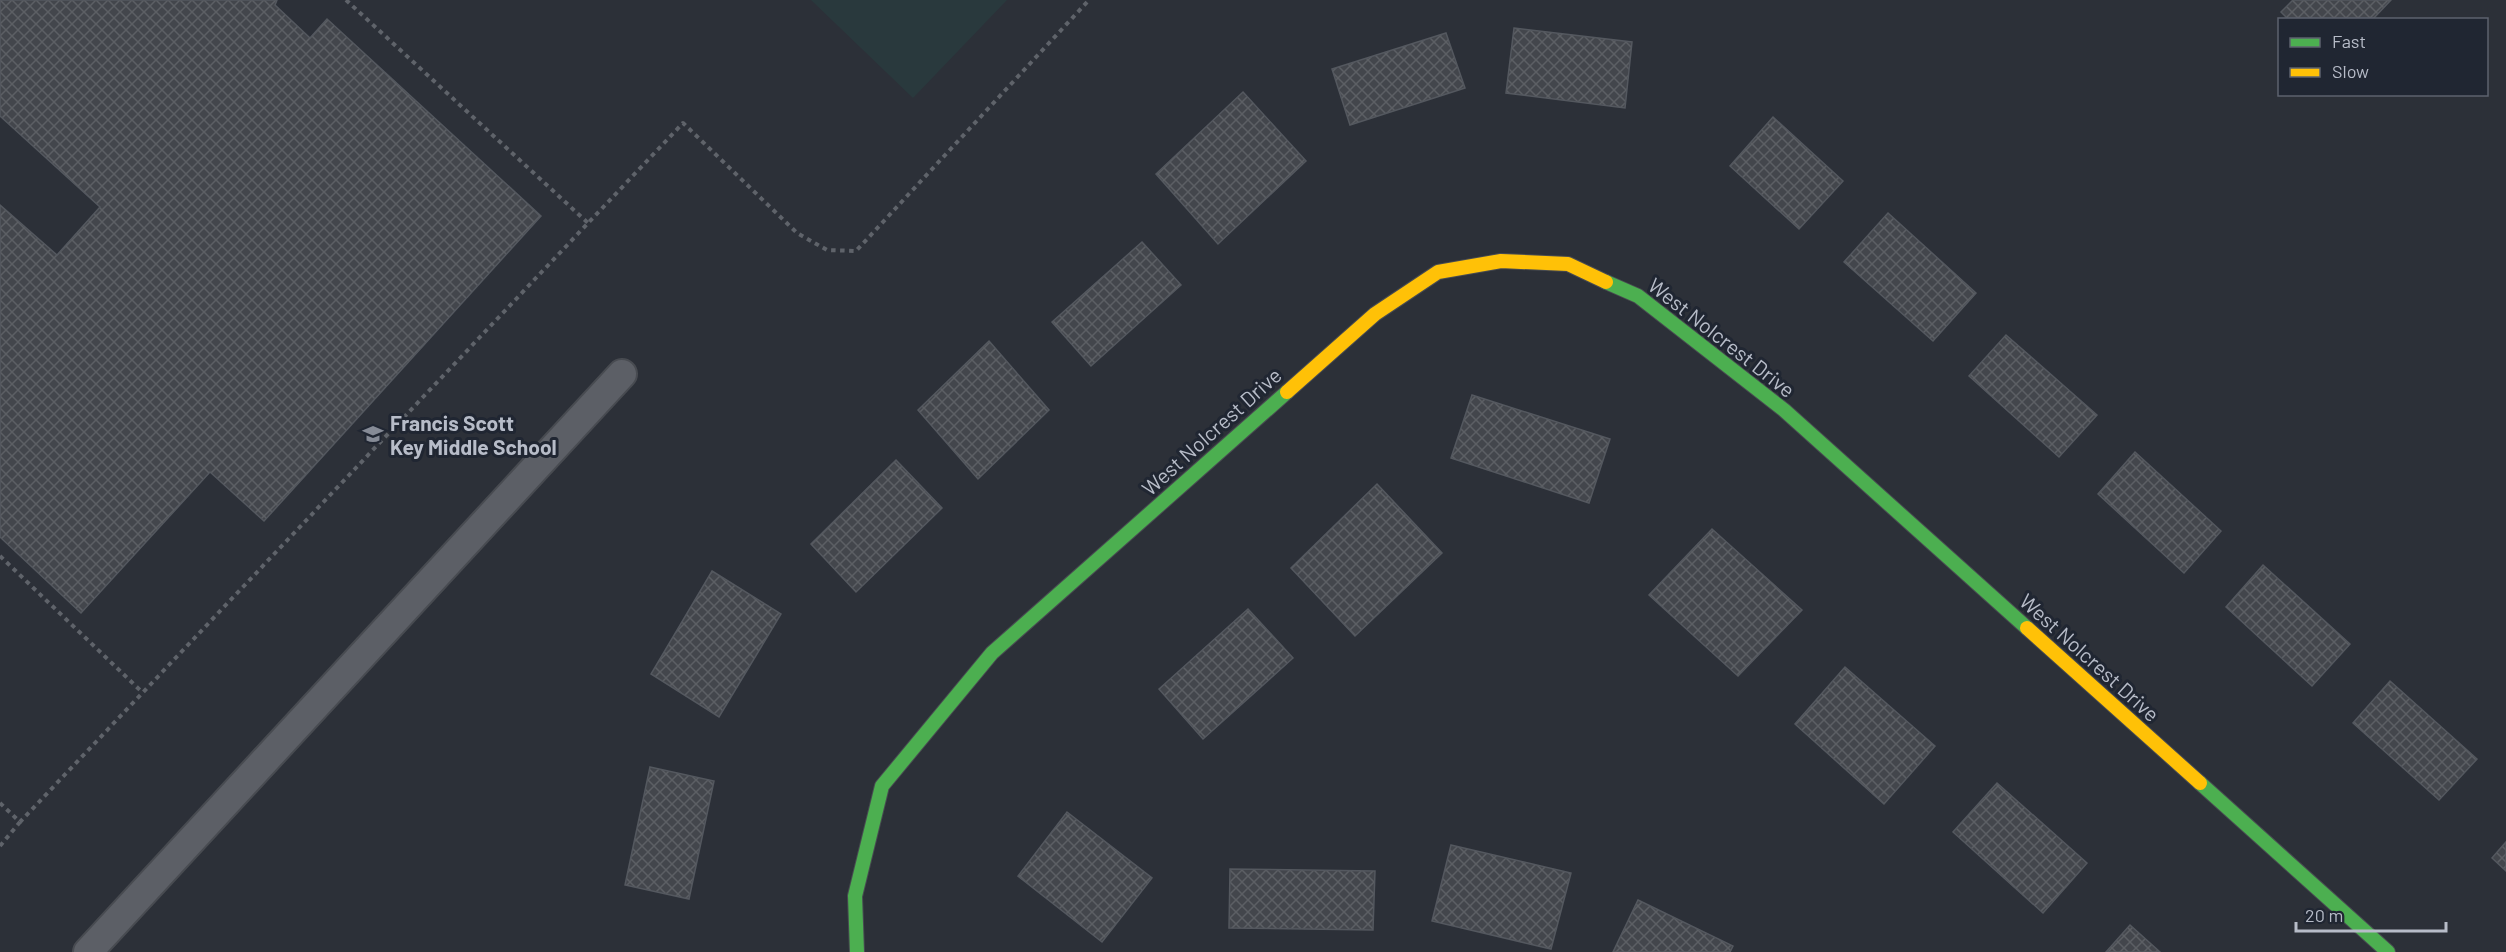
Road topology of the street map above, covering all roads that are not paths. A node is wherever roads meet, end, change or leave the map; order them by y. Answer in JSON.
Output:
{"nodes":[{"id":1,"x":622,"y":374,"type":"dead end"},
{"id":2,"x":88,"y":952,"type":"edge"},
{"id":3,"x":857,"y":952,"type":"edge"},
{"id":4,"x":2388,"y":952,"type":"edge"}],
"edges":[{"from":1,"to":2,"type":"lane"},
{"from":3,"to":4,"type":"street","name":"West Nolcrest Drive"}]}
